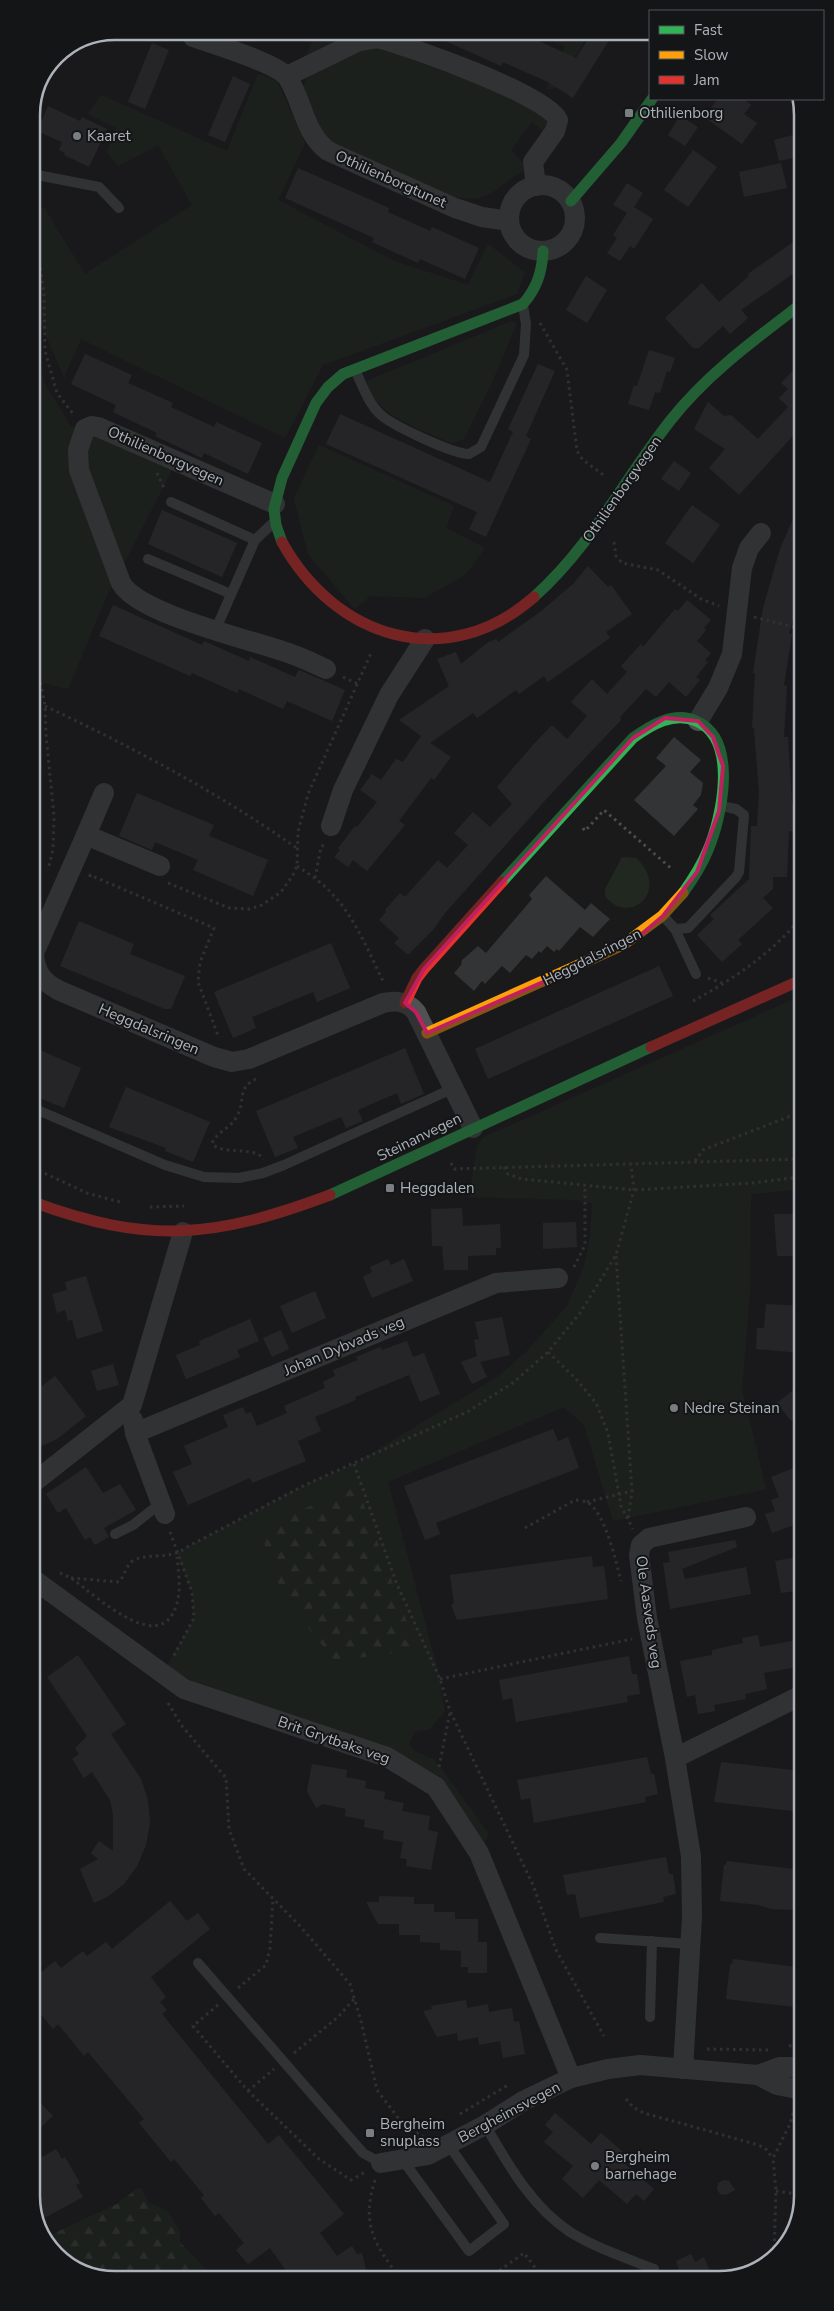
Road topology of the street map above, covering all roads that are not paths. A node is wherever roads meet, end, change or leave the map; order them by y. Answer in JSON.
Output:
{"nodes":[{"id":1,"x":204,"y":40,"type":"edge"},
{"id":2,"x":365,"y":40,"type":"edge"},
{"id":3,"x":383,"y":40,"type":"edge"},
{"id":4,"x":287,"y":76,"type":"junction"},
{"id":5,"x":651,"y":100,"type":"edge"},
{"id":6,"x":40,"y":176,"type":"edge"},
{"id":7,"x":536,"y":186,"type":"junction"},
{"id":8,"x":571,"y":201,"type":"junction"},
{"id":9,"x":120,"y":208,"type":"dead end"},
{"id":10,"x":510,"y":221,"type":"junction"},
{"id":11,"x":543,"y":251,"type":"junction"},
{"id":12,"x":523,"y":304,"type":"junction"},
{"id":13,"x":794,"y":310,"type":"edge"},
{"id":14,"x":354,"y":369,"type":"junction"},
{"id":15,"x":171,"y":502,"type":"road end"},
{"id":16,"x":275,"y":513,"type":"junction"},
{"id":17,"x":761,"y":533,"type":"dead end"},
{"id":18,"x":255,"y":540,"type":"junction"},
{"id":19,"x":148,"y":559,"type":"dead end"},
{"id":20,"x":231,"y":594,"type":"junction"},
{"id":21,"x":215,"y":631,"type":"junction"},
{"id":22,"x":425,"y":639,"type":"junction"},
{"id":23,"x":326,"y":669,"type":"dead end"},
{"id":24,"x":698,"y":721,"type":"junction"},
{"id":25,"x":104,"y":793,"type":"dead end"},
{"id":26,"x":720,"y":806,"type":"junction"},
{"id":27,"x":331,"y":826,"type":"road end"},
{"id":28,"x":86,"y":835,"type":"junction"},
{"id":29,"x":160,"y":866,"type":"road end"},
{"id":30,"x":663,"y":916,"type":"junction"},
{"id":31,"x":675,"y":929,"type":"junction"},
{"id":32,"x":40,"y":939,"type":"edge"},
{"id":33,"x":696,"y":974,"type":"dead end"},
{"id":34,"x":40,"y":976,"type":"edge"},
{"id":35,"x":794,"y":983,"type":"edge"},
{"id":36,"x":399,"y":1002,"type":"junction"},
{"id":37,"x":427,"y":1033,"type":"junction"},
{"id":38,"x":454,"y":1088,"type":"junction"},
{"id":39,"x":40,"y":1111,"type":"edge"},
{"id":40,"x":473,"y":1128,"type":"junction"},
{"id":41,"x":40,"y":1204,"type":"edge"},
{"id":42,"x":183,"y":1232,"type":"junction"},
{"id":43,"x":558,"y":1278,"type":"road end"},
{"id":44,"x":132,"y":1405,"type":"junction"},
{"id":45,"x":135,"y":1433,"type":"junction"},
{"id":46,"x":40,"y":1477,"type":"edge"},
{"id":47,"x":163,"y":1509,"type":"joint"},
{"id":48,"x":746,"y":1517,"type":"dead end"},
{"id":49,"x":115,"y":1534,"type":"dead end"},
{"id":50,"x":40,"y":1584,"type":"edge"},
{"id":51,"x":794,"y":1699,"type":"edge"},
{"id":52,"x":675,"y":1758,"type":"junction"},
{"id":53,"x":600,"y":1938,"type":"dead end"},
{"id":54,"x":652,"y":1941,"type":"junction"},
{"id":55,"x":690,"y":1944,"type":"junction"},
{"id":56,"x":198,"y":1963,"type":"dead end"},
{"id":57,"x":650,"y":2017,"type":"dead end"},
{"id":58,"x":794,"y":2067,"type":"edge"},
{"id":59,"x":683,"y":2069,"type":"junction"},
{"id":60,"x":758,"y":2075,"type":"junction"},
{"id":61,"x":572,"y":2078,"type":"junction"},
{"id":62,"x":794,"y":2094,"type":"edge"},
{"id":63,"x":485,"y":2125,"type":"junction"},
{"id":64,"x":448,"y":2144,"type":"junction"},
{"id":65,"x":402,"y":2159,"type":"junction"},
{"id":66,"x":381,"y":2162,"type":"joint"},
{"id":67,"x":654,"y":2269,"type":"dead end"}],
"edges":[{"from":1,"to":4,"type":"street"},
{"from":2,"to":4,"type":"street"},
{"from":3,"to":7,"type":"street"},
{"from":4,"to":10,"type":"street","name":"Othilienborgtunet"},
{"from":5,"to":8,"type":"street"},
{"from":6,"to":9,"type":"lane"},
{"from":7,"to":8,"type":"street"},
{"from":7,"to":10,"type":"street"},
{"from":8,"to":11,"type":"street"},
{"from":10,"to":11,"type":"street"},
{"from":11,"to":12,"type":"street"},
{"from":12,"to":14,"type":"street"},
{"from":12,"to":14,"type":"lane"},
{"from":13,"to":22,"type":"street","name":"Othilienborgvegen"},
{"from":14,"to":16,"type":"street"},
{"from":15,"to":18,"type":"lane"},
{"from":16,"to":18,"type":"lane"},
{"from":16,"to":21,"type":"street","name":"Othilienborgvegen"},
{"from":16,"to":22,"type":"street","name":"Othilienborgvegen"},
{"from":17,"to":24,"type":"street"},
{"from":18,"to":20,"type":"lane"},
{"from":19,"to":20,"type":"lane"},
{"from":20,"to":21,"type":"lane"},
{"from":21,"to":23,"type":"street"},
{"from":22,"to":27,"type":"street"},
{"from":24,"to":26,"type":"street","name":"Heggdalsringen"},
{"from":24,"to":36,"type":"street"},
{"from":25,"to":28,"type":"street","name":"Heggdalsringen"},
{"from":26,"to":30,"type":"street","name":"Heggdalsringen"},
{"from":26,"to":31,"type":"lane"},
{"from":28,"to":29,"type":"street"},
{"from":28,"to":32,"type":"street","name":"Heggdalsringen"},
{"from":30,"to":31,"type":"lane"},
{"from":30,"to":37,"type":"street","name":"Heggdalsringen"},
{"from":31,"to":33,"type":"lane"},
{"from":34,"to":36,"type":"street","name":"Heggdalsringen"},
{"from":35,"to":40,"type":"street","name":"Steinanvegen"},
{"from":36,"to":37,"type":"street"},
{"from":37,"to":38,"type":"street"},
{"from":38,"to":39,"type":"lane"},
{"from":38,"to":40,"type":"street"},
{"from":40,"to":42,"type":"street","name":"Steinanvegen"},
{"from":41,"to":42,"type":"street","name":"Steinanvegen"},
{"from":42,"to":44,"type":"street"},
{"from":43,"to":45,"type":"street","name":"Johan Dybvads veg"},
{"from":44,"to":45,"type":"street"},
{"from":44,"to":46,"type":"street"},
{"from":45,"to":47,"type":"street"},
{"from":47,"to":49,"type":"lane"},
{"from":48,"to":52,"type":"street","name":"Ole Aasveds veg"},
{"from":50,"to":61,"type":"street","name":"Brit Grytbaks veg"},
{"from":51,"to":52,"type":"street"},
{"from":52,"to":55,"type":"street","name":"Ole Aasveds veg"},
{"from":53,"to":54,"type":"lane"},
{"from":54,"to":55,"type":"lane"},
{"from":54,"to":57,"type":"lane"},
{"from":55,"to":59,"type":"street","name":"Ole Aasveds veg"},
{"from":56,"to":66,"type":"lane"},
{"from":58,"to":60,"type":"street","name":"Bergheimsvegen"},
{"from":59,"to":60,"type":"street","name":"Bergheimsvegen"},
{"from":59,"to":61,"type":"street","name":"Bergheimsvegen"},
{"from":60,"to":62,"type":"street","name":"Bergheimsvegen"},
{"from":61,"to":63,"type":"street","name":"Bergheimsvegen"},
{"from":63,"to":64,"type":"street","name":"Bergheimsvegen"},
{"from":63,"to":67,"type":"lane"},
{"from":64,"to":65,"type":"street","name":"Bergheimsvegen"},
{"from":64,"to":65,"type":"lane"},
{"from":65,"to":66,"type":"street","name":"Bergheimsvegen"}]}
